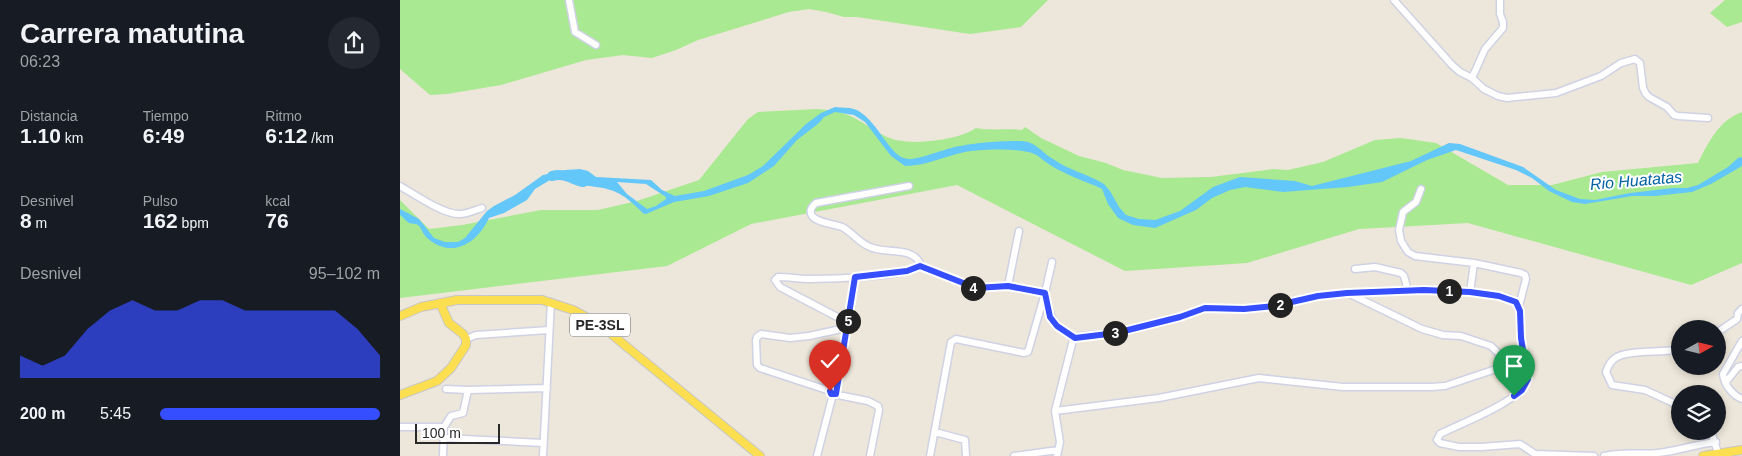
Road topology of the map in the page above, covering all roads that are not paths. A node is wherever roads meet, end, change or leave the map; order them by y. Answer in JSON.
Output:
{"nodes":[{"id":1,"x":569,"y":0,"type":"edge"},
{"id":2,"x":1394,"y":0,"type":"edge"},
{"id":3,"x":1500,"y":0,"type":"edge"},
{"id":4,"x":596,"y":45,"type":"dead end"},
{"id":5,"x":1472,"y":78,"type":"junction"},
{"id":6,"x":1708,"y":118,"type":"dead end"},
{"id":7,"x":400,"y":186,"type":"edge"},
{"id":8,"x":909,"y":186,"type":"dead end"},
{"id":9,"x":1420,"y":189,"type":"dead end"},
{"id":10,"x":482,"y":208,"type":"dead end"},
{"id":11,"x":1019,"y":231,"type":"dead end"},
{"id":12,"x":1052,"y":262,"type":"dead end"},
{"id":13,"x":1474,"y":263,"type":"junction"},
{"id":14,"x":920,"y":266,"type":"junction"},
{"id":15,"x":1355,"y":269,"type":"dead end"},
{"id":16,"x":855,"y":277,"type":"junction"},
{"id":17,"x":1008,"y":286,"type":"junction"},
{"id":18,"x":1408,"y":291,"type":"junction"},
{"id":19,"x":1470,"y":292,"type":"junction"},
{"id":20,"x":1045,"y":293,"type":"junction"},
{"id":21,"x":1347,"y":293,"type":"junction"},
{"id":22,"x":551,"y":302,"type":"junction"},
{"id":23,"x":440,"y":303,"type":"junction"},
{"id":24,"x":1519,"y":306,"type":"junction"},
{"id":25,"x":1742,"y":309,"type":"edge"},
{"id":26,"x":400,"y":316,"type":"edge"},
{"id":27,"x":1726,"y":327,"type":"edge"},
{"id":28,"x":550,"y":330,"type":"junction"},
{"id":29,"x":1075,"y":338,"type":"junction"},
{"id":30,"x":466,"y":339,"type":"junction"},
{"id":31,"x":1742,"y":341,"type":"edge"},
{"id":32,"x":1671,"y":351,"type":"edge"},
{"id":33,"x":1742,"y":366,"type":"edge"},
{"id":34,"x":1726,"y":382,"type":"junction"},
{"id":35,"x":446,"y":388,"type":"dead end"},
{"id":36,"x":547,"y":388,"type":"junction"},
{"id":37,"x":468,"y":390,"type":"junction"},
{"id":38,"x":834,"y":394,"type":"junction"},
{"id":39,"x":400,"y":396,"type":"edge"},
{"id":40,"x":1742,"y":400,"type":"edge"},
{"id":41,"x":1671,"y":402,"type":"edge"},
{"id":42,"x":1055,"y":411,"type":"junction"},
{"id":43,"x":400,"y":427,"type":"edge"},
{"id":44,"x":444,"y":427,"type":"junction"},
{"id":45,"x":934,"y":432,"type":"junction"},
{"id":46,"x":443,"y":438,"type":"junction"},
{"id":47,"x":1716,"y":442,"type":"joint"},
{"id":48,"x":544,"y":443,"type":"junction"},
{"id":49,"x":1742,"y":450,"type":"edge"},
{"id":50,"x":1057,"y":453,"type":"edge"},
{"id":51,"x":1718,"y":453,"type":"junction"},
{"id":52,"x":443,"y":456,"type":"edge"},
{"id":53,"x":543,"y":456,"type":"edge"},
{"id":54,"x":760,"y":456,"type":"edge"},
{"id":55,"x":817,"y":456,"type":"edge"},
{"id":56,"x":870,"y":456,"type":"edge"},
{"id":57,"x":930,"y":456,"type":"edge"},
{"id":58,"x":966,"y":456,"type":"edge"},
{"id":59,"x":1014,"y":456,"type":"edge"},
{"id":60,"x":1594,"y":456,"type":"edge"},
{"id":61,"x":1604,"y":456,"type":"edge"},
{"id":62,"x":1703,"y":456,"type":"edge"}],
"edges":[{"from":1,"to":4,"type":"street"},
{"from":2,"to":5,"type":"street"},
{"from":3,"to":5,"type":"street"},
{"from":5,"to":6,"type":"street"},
{"from":7,"to":10,"type":"street"},
{"from":8,"to":14,"type":"street"},
{"from":9,"to":13,"type":"street"},
{"from":11,"to":17,"type":"street"},
{"from":12,"to":20,"type":"street"},
{"from":13,"to":19,"type":"street"},
{"from":13,"to":24,"type":"street"},
{"from":14,"to":16,"type":"street"},
{"from":14,"to":17,"type":"street"},
{"from":15,"to":18,"type":"street"},
{"from":16,"to":38,"type":"street"},
{"from":16,"to":38,"type":"street"},
{"from":17,"to":20,"type":"street"},
{"from":18,"to":19,"type":"street"},
{"from":18,"to":21,"type":"street"},
{"from":19,"to":24,"type":"street"},
{"from":20,"to":29,"type":"street"},
{"from":20,"to":45,"type":"street"},
{"from":21,"to":29,"type":"street"},
{"from":21,"to":42,"type":"street"},
{"from":22,"to":23,"type":"main road","number":"PE-3SL"},
{"from":22,"to":28,"type":"street"},
{"from":22,"to":54,"type":"main road","number":"PE-3SL"},
{"from":23,"to":26,"type":"main road","number":"PE-3SL"},
{"from":23,"to":30,"type":"main road"},
{"from":24,"to":60,"type":"street"},
{"from":25,"to":27,"type":"street"},
{"from":28,"to":30,"type":"street"},
{"from":28,"to":36,"type":"street"},
{"from":29,"to":42,"type":"street"},
{"from":30,"to":39,"type":"main road"},
{"from":31,"to":34,"type":"street"},
{"from":32,"to":41,"type":"street"},
{"from":33,"to":34,"type":"street"},
{"from":34,"to":40,"type":"street"},
{"from":35,"to":37,"type":"street"},
{"from":36,"to":37,"type":"street"},
{"from":36,"to":48,"type":"street"},
{"from":37,"to":44,"type":"street"},
{"from":38,"to":55,"type":"street"},
{"from":38,"to":56,"type":"street"},
{"from":42,"to":50,"type":"street"},
{"from":43,"to":44,"type":"street"},
{"from":44,"to":46,"type":"street"},
{"from":45,"to":57,"type":"street"},
{"from":45,"to":58,"type":"street"},
{"from":46,"to":48,"type":"street"},
{"from":46,"to":52,"type":"street"},
{"from":47,"to":51,"type":"street"},
{"from":47,"to":61,"type":"street"},
{"from":48,"to":53,"type":"street"},
{"from":49,"to":51,"type":"main road"},
{"from":50,"to":59,"type":"street"},
{"from":51,"to":62,"type":"main road"}]}
